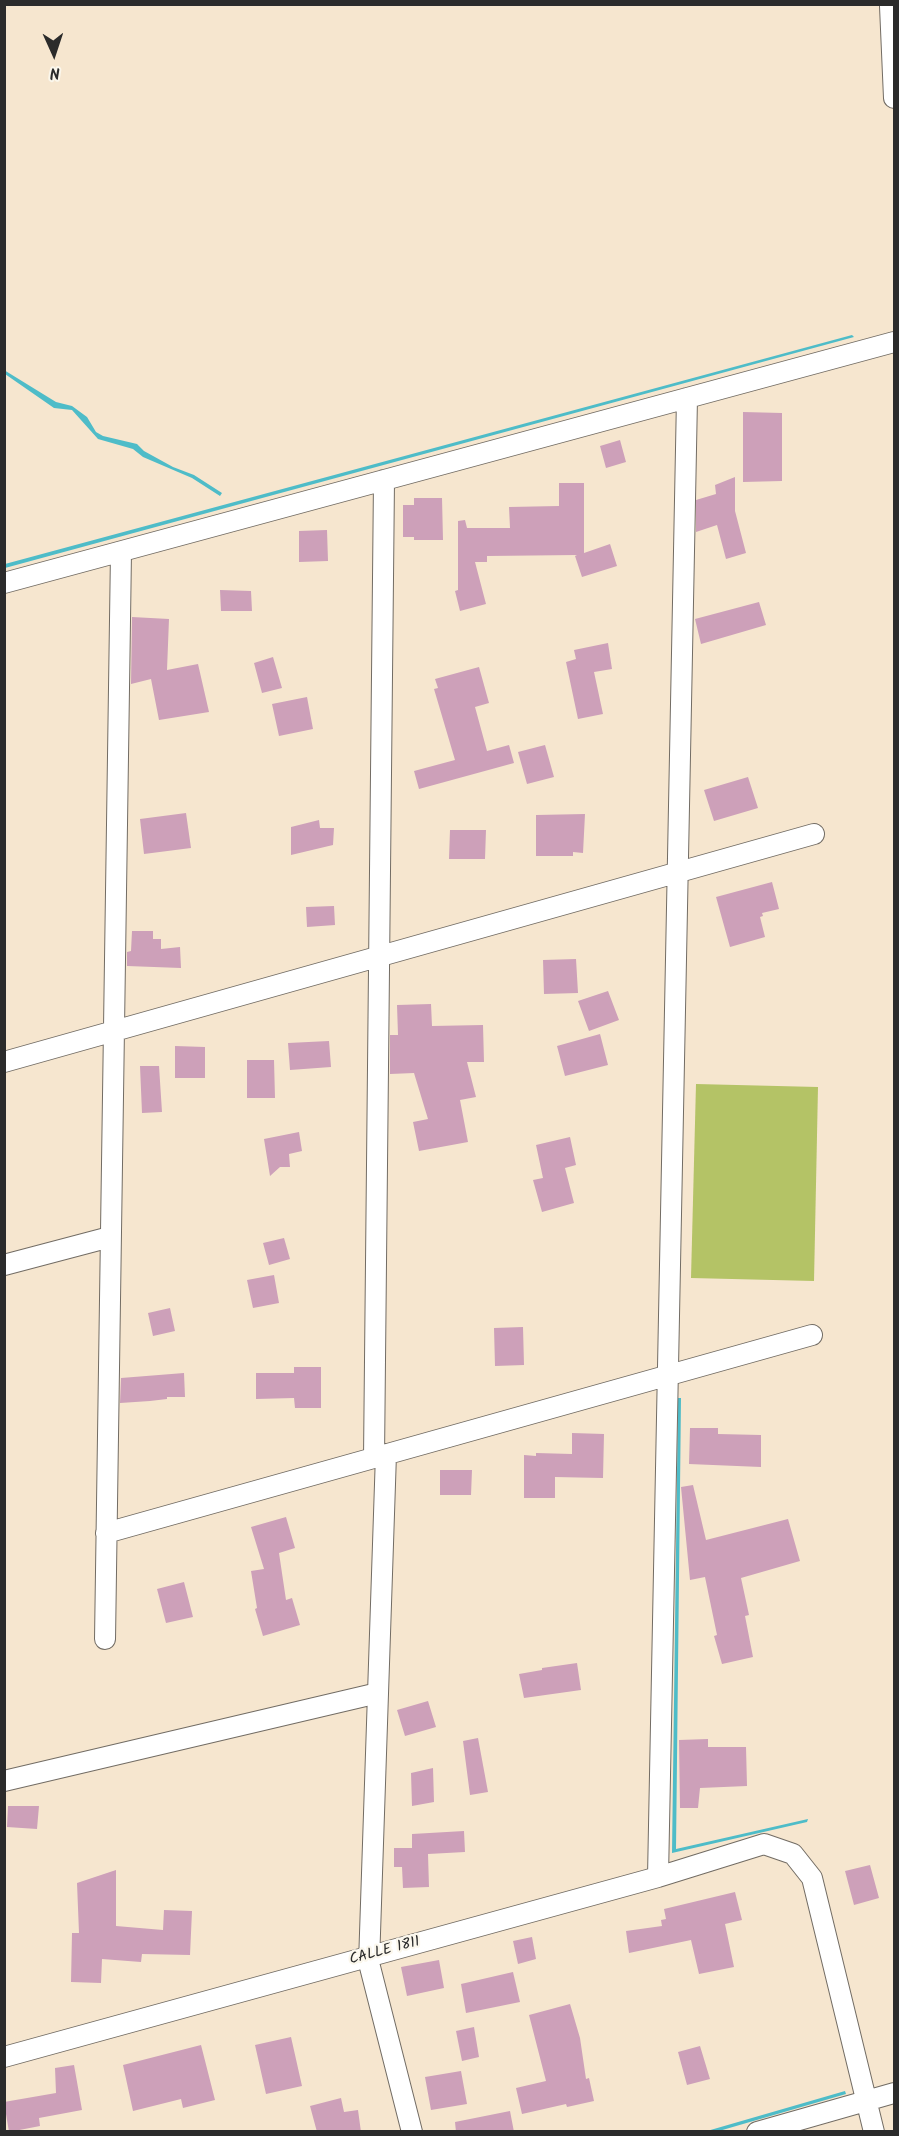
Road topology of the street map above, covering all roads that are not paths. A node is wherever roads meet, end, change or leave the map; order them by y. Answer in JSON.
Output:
{"nodes":[{"id":1,"x":890,"y":6,"type":"edge"},
{"id":2,"x":894,"y":98,"type":"edge"},
{"id":3,"x":894,"y":342,"type":"edge"},
{"id":4,"x":687,"y":398,"type":"junction"},
{"id":5,"x":384,"y":480,"type":"junction"},
{"id":6,"x":121,"y":552,"type":"junction"},
{"id":7,"x":4,"y":583,"type":"edge"},
{"id":8,"x":814,"y":834,"type":"dead end"},
{"id":9,"x":674,"y":873,"type":"junction"},
{"id":10,"x":379,"y":956,"type":"junction"},
{"id":11,"x":114,"y":1032,"type":"junction"},
{"id":12,"x":4,"y":1062,"type":"edge"},
{"id":13,"x":110,"y":1237,"type":"junction"},
{"id":14,"x":4,"y":1265,"type":"edge"},
{"id":15,"x":812,"y":1335,"type":"dead end"},
{"id":16,"x":664,"y":1376,"type":"junction"},
{"id":17,"x":380,"y":1456,"type":"junction"},
{"id":18,"x":106,"y":1533,"type":"junction"},
{"id":19,"x":105,"y":1639,"type":"dead end"},
{"id":20,"x":378,"y":1693,"type":"junction"},
{"id":21,"x":4,"y":1780,"type":"edge"},
{"id":22,"x":658,"y":1877,"type":"junction"},
{"id":23,"x":369,"y":1957,"type":"junction"},
{"id":24,"x":4,"y":2057,"type":"edge"},
{"id":25,"x":894,"y":2093,"type":"edge"},
{"id":26,"x":866,"y":2101,"type":"junction"},
{"id":27,"x":412,"y":2132,"type":"edge"},
{"id":28,"x":757,"y":2132,"type":"edge"},
{"id":29,"x":874,"y":2132,"type":"edge"}],
"edges":[{"from":1,"to":2,"type":"street"},
{"from":3,"to":4,"type":"street"},
{"from":4,"to":5,"type":"street"},
{"from":4,"to":9,"type":"street"},
{"from":5,"to":6,"type":"street"},
{"from":5,"to":10,"type":"street"},
{"from":6,"to":7,"type":"street"},
{"from":6,"to":11,"type":"street"},
{"from":8,"to":9,"type":"street"},
{"from":9,"to":10,"type":"street"},
{"from":9,"to":16,"type":"street"},
{"from":10,"to":11,"type":"street"},
{"from":10,"to":17,"type":"street"},
{"from":11,"to":12,"type":"street"},
{"from":11,"to":13,"type":"street"},
{"from":13,"to":14,"type":"street"},
{"from":13,"to":18,"type":"street"},
{"from":15,"to":16,"type":"street"},
{"from":16,"to":17,"type":"street"},
{"from":16,"to":22,"type":"street"},
{"from":17,"to":18,"type":"street"},
{"from":17,"to":20,"type":"street"},
{"from":18,"to":19,"type":"street"},
{"from":20,"to":21,"type":"street"},
{"from":20,"to":23,"type":"street"},
{"from":22,"to":23,"type":"street","name":"CALLE 1811"},
{"from":22,"to":26,"type":"street","name":"CALLE 1811"},
{"from":23,"to":24,"type":"street","name":"CALLE 1811"},
{"from":23,"to":27,"type":"street"},
{"from":25,"to":26,"type":"street"},
{"from":26,"to":28,"type":"street"},
{"from":26,"to":29,"type":"street"}]}
